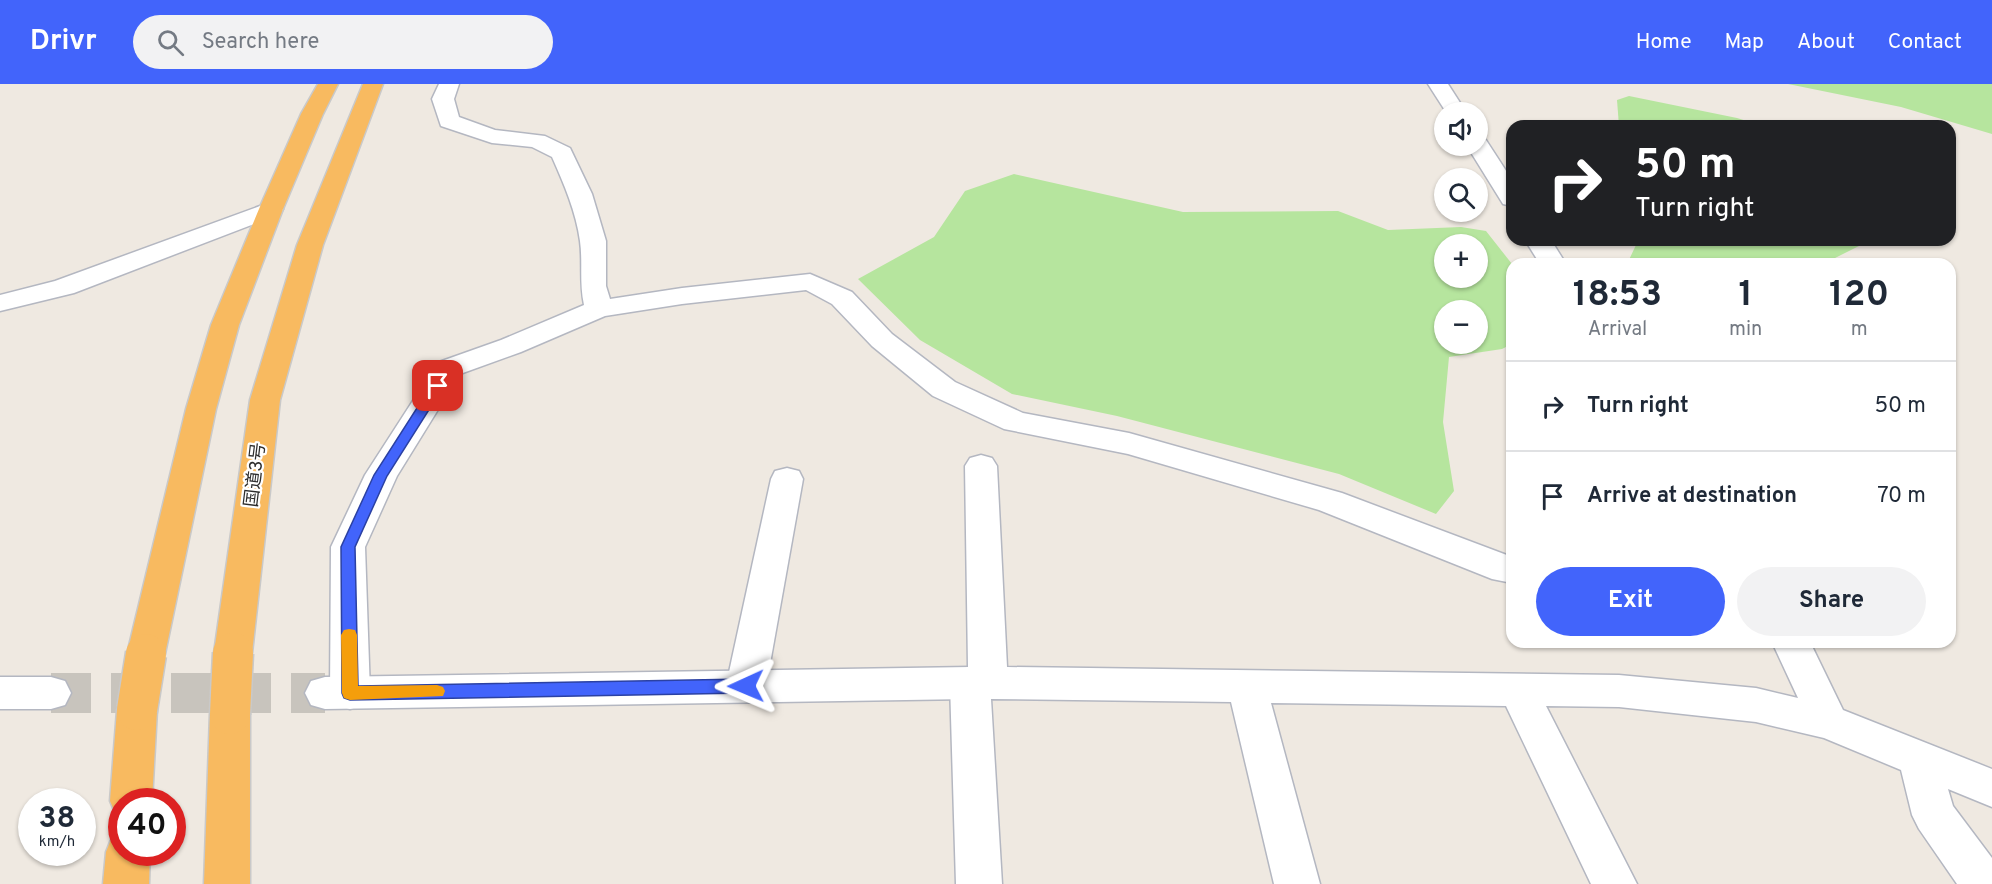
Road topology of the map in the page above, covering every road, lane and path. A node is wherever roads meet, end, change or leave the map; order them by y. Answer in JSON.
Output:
{"nodes":[{"id":1,"x":328,"y":84,"type":"edge"},
{"id":2,"x":374,"y":84,"type":"edge"},
{"id":3,"x":449,"y":84,"type":"edge"},
{"id":4,"x":1438,"y":84,"type":"edge"},
{"id":5,"x":1450,"y":102,"type":"edge"},
{"id":6,"x":1485,"y":156,"type":"edge"},
{"id":7,"x":1506,"y":189,"type":"edge"},
{"id":8,"x":271,"y":209,"type":"junction"},
{"id":9,"x":0,"y":303,"type":"edge"},
{"id":10,"x":599,"y":309,"type":"junction"},
{"id":11,"x":981,"y":466,"type":"dead end"},
{"id":12,"x":787,"y":479,"type":"dead end"},
{"id":13,"x":1506,"y":570,"type":"edge"},
{"id":14,"x":1794,"y":648,"type":"edge"},
{"id":15,"x":979,"y":682,"type":"junction"},
{"id":16,"x":746,"y":686,"type":"junction"},
{"id":17,"x":1247,"y":686,"type":"junction"},
{"id":18,"x":1518,"y":690,"type":"junction"},
{"id":19,"x":0,"y":693,"type":"edge"},
{"id":20,"x":51,"y":693,"type":"tunnel mouth"},
{"id":21,"x":1829,"y":722,"type":"junction"},
{"id":22,"x":1919,"y":759,"type":"junction"},
{"id":23,"x":132,"y":788,"type":"edge"},
{"id":24,"x":1992,"y":788,"type":"edge"},
{"id":25,"x":127,"y":866,"type":"edge"},
{"id":26,"x":126,"y":884,"type":"edge"},
{"id":27,"x":227,"y":884,"type":"edge"},
{"id":28,"x":979,"y":884,"type":"edge"},
{"id":29,"x":1297,"y":884,"type":"edge"},
{"id":30,"x":1614,"y":884,"type":"edge"},
{"id":31,"x":1984,"y":884,"type":"edge"}],
"edges":[{"from":1,"to":8,"type":"highway"},
{"from":2,"to":27,"type":"highway","name":"国道3号","bridge":true},
{"from":3,"to":10,"type":"street"},
{"from":4,"to":5,"type":"street"},
{"from":6,"to":7,"type":"street"},
{"from":8,"to":9,"type":"street"},
{"from":8,"to":23,"type":"highway","bridge":true},
{"from":10,"to":13,"type":"street"},
{"from":10,"to":16,"type":"street"},
{"from":11,"to":15,"type":"street"},
{"from":12,"to":16,"type":"street"},
{"from":14,"to":21,"type":"street"},
{"from":15,"to":16,"type":"street"},
{"from":15,"to":17,"type":"street"},
{"from":15,"to":28,"type":"street"},
{"from":17,"to":18,"type":"street"},
{"from":17,"to":29,"type":"street"},
{"from":18,"to":21,"type":"street"},
{"from":18,"to":30,"type":"street"},
{"from":19,"to":20,"type":"street"},
{"from":21,"to":22,"type":"street"},
{"from":22,"to":24,"type":"street"},
{"from":22,"to":31,"type":"street"},
{"from":25,"to":26,"type":"highway"}]}
